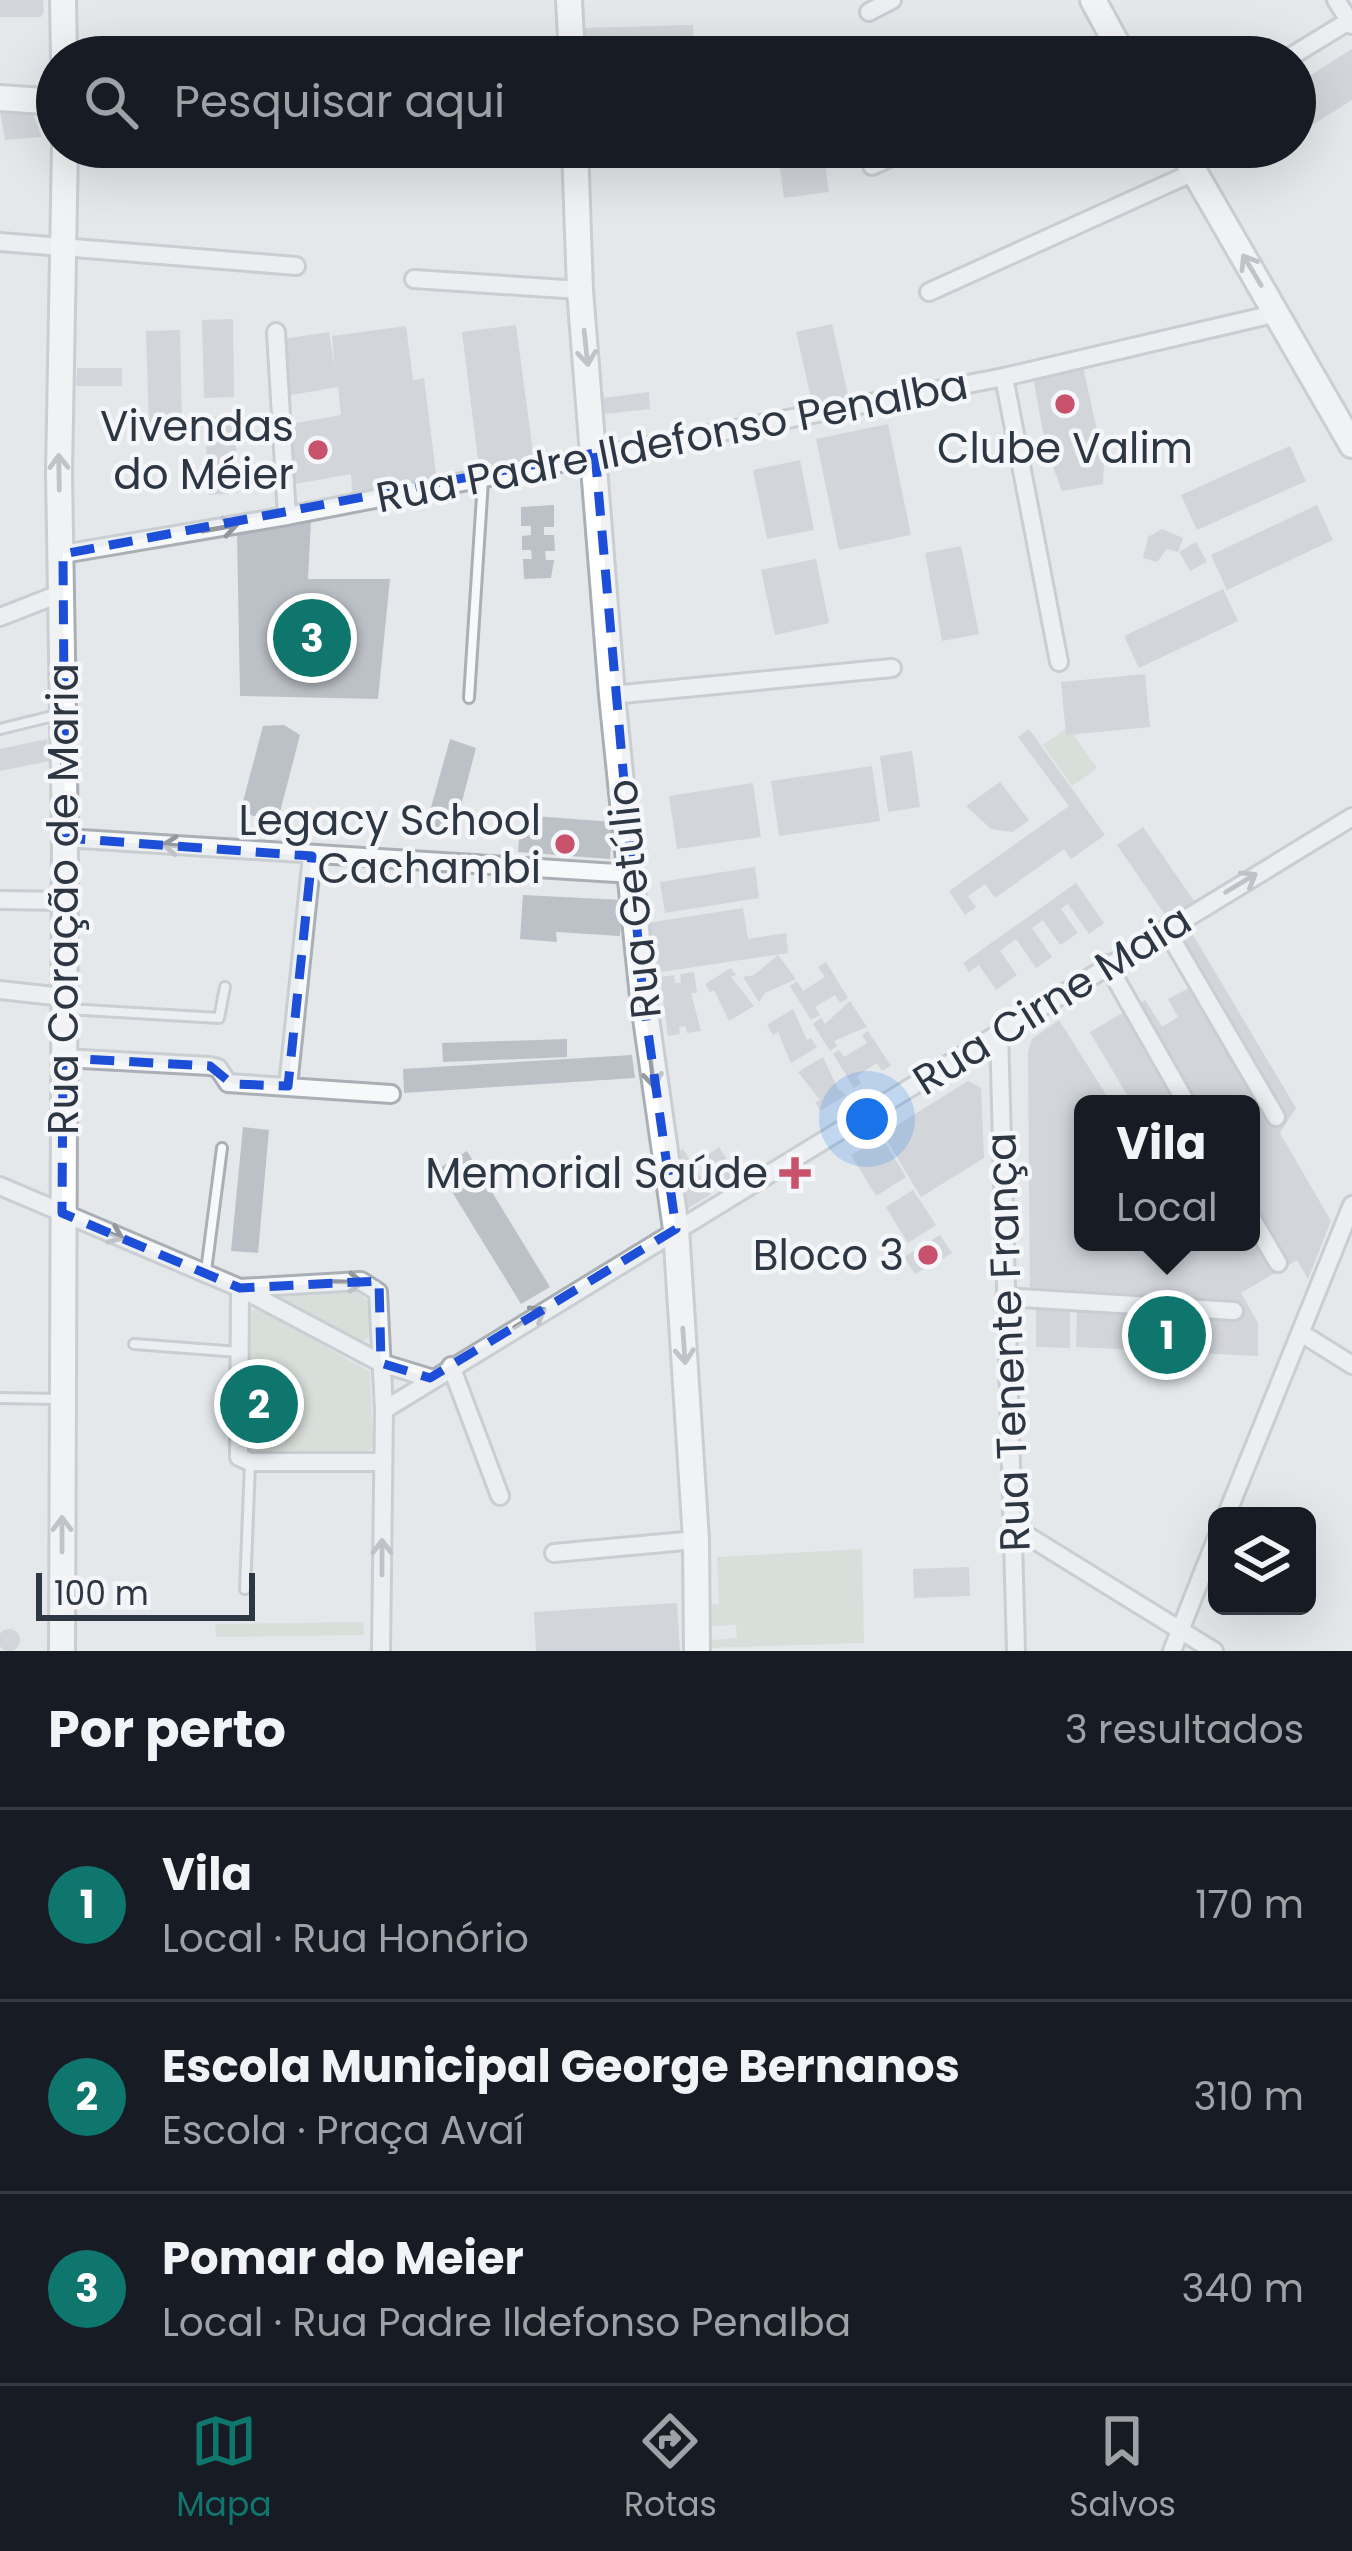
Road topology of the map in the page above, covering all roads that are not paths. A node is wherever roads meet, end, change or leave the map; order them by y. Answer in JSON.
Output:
{"nodes":[{"id":1,"x":63,"y":0,"type":"edge"},
{"id":2,"x":569,"y":0,"type":"edge"},
{"id":3,"x":892,"y":0,"type":"edge"},
{"id":4,"x":1093,"y":0,"type":"edge"},
{"id":5,"x":1336,"y":0,"type":"edge"},
{"id":6,"x":869,"y":11,"type":"dead end"},
{"id":7,"x":1351,"y":22,"type":"edge"},
{"id":8,"x":64,"y":36,"type":"edge"},
{"id":9,"x":571,"y":36,"type":"edge"},
{"id":10,"x":1111,"y":36,"type":"edge"},
{"id":11,"x":1316,"y":42,"type":"edge"},
{"id":12,"x":0,"y":98,"type":"edge"},
{"id":13,"x":36,"y":101,"type":"edge"},
{"id":14,"x":65,"y":168,"type":"edge"},
{"id":15,"x":576,"y":168,"type":"edge"},
{"id":16,"x":1192,"y":168,"type":"edge"},
{"id":17,"x":1194,"y":172,"type":"junction"},
{"id":18,"x":0,"y":242,"type":"edge"},
{"id":19,"x":66,"y":248,"type":"junction"},
{"id":20,"x":296,"y":266,"type":"dead end"},
{"id":21,"x":414,"y":279,"type":"dead end"},
{"id":22,"x":580,"y":290,"type":"junction"},
{"id":23,"x":929,"y":292,"type":"dead end"},
{"id":24,"x":1277,"y":313,"type":"junction"},
{"id":25,"x":275,"y":332,"type":"dead end"},
{"id":26,"x":1004,"y":377,"type":"junction"},
{"id":27,"x":1348,"y":427,"type":"edge"},
{"id":28,"x":595,"y":453,"type":"junction"},
{"id":29,"x":483,"y":478,"type":"junction"},
{"id":30,"x":287,"y":516,"type":"junction"},
{"id":31,"x":63,"y":554,"type":"junction"},
{"id":32,"x":64,"y":592,"type":"junction"},
{"id":33,"x":0,"y":617,"type":"edge"},
{"id":34,"x":1059,"y":662,"type":"dead end"},
{"id":35,"x":892,"y":668,"type":"dead end"},
{"id":36,"x":612,"y":695,"type":"junction"},
{"id":37,"x":469,"y":698,"type":"dead end"},
{"id":38,"x":64,"y":712,"type":"junction"},
{"id":39,"x":0,"y":729,"type":"edge"},
{"id":40,"x":1352,"y":817,"type":"edge"},
{"id":41,"x":65,"y":838,"type":"junction"},
{"id":42,"x":312,"y":856,"type":"junction"},
{"id":43,"x":632,"y":874,"type":"junction"},
{"id":44,"x":0,"y":900,"type":"edge"},
{"id":45,"x":64,"y":901,"type":"junction"},
{"id":46,"x":1166,"y":929,"type":"junction"},
{"id":47,"x":1108,"y":964,"type":"junction"},
{"id":48,"x":225,"y":987,"type":"dead end"},
{"id":49,"x":0,"y":990,"type":"edge"},
{"id":50,"x":63,"y":1003,"type":"junction"},
{"id":51,"x":999,"y":1032,"type":"junction"},
{"id":52,"x":63,"y":1058,"type":"junction"},
{"id":53,"x":288,"y":1086,"type":"junction"},
{"id":54,"x":391,"y":1094,"type":"dead end"},
{"id":55,"x":1182,"y":1095,"type":"edge"},
{"id":56,"x":1276,"y":1117,"type":"dead end"},
{"id":57,"x":222,"y":1148,"type":"dead end"},
{"id":58,"x":0,"y":1186,"type":"edge"},
{"id":59,"x":1352,"y":1205,"type":"edge"},
{"id":60,"x":62,"y":1213,"type":"junction"},
{"id":61,"x":676,"y":1229,"type":"junction"},
{"id":62,"x":1260,"y":1232,"type":"edge"},
{"id":63,"x":1278,"y":1264,"type":"dead end"},
{"id":64,"x":205,"y":1273,"type":"junction"},
{"id":65,"x":240,"y":1288,"type":"junction"},
{"id":66,"x":1005,"y":1297,"type":"junction"},
{"id":67,"x":1234,"y":1311,"type":"dead end"},
{"id":68,"x":1300,"y":1333,"type":"junction"},
{"id":69,"x":134,"y":1344,"type":"dead end"},
{"id":70,"x":239,"y":1352,"type":"junction"},
{"id":71,"x":381,"y":1363,"type":"junction"},
{"id":72,"x":1352,"y":1365,"type":"edge"},
{"id":73,"x":451,"y":1366,"type":"junction"},
{"id":74,"x":430,"y":1378,"type":"junction"},
{"id":75,"x":0,"y":1398,"type":"edge"},
{"id":76,"x":62,"y":1399,"type":"junction"},
{"id":77,"x":384,"y":1410,"type":"junction"},
{"id":78,"x":250,"y":1462,"type":"junction"},
{"id":79,"x":382,"y":1462,"type":"junction"},
{"id":80,"x":500,"y":1496,"type":"dead end"},
{"id":81,"x":1230,"y":1507,"type":"edge"},
{"id":82,"x":1015,"y":1528,"type":"junction"},
{"id":83,"x":696,"y":1540,"type":"junction"},
{"id":84,"x":554,"y":1553,"type":"dead end"},
{"id":85,"x":1208,"y":1559,"type":"edge"},
{"id":86,"x":245,"y":1589,"type":"dead end"},
{"id":87,"x":1179,"y":1629,"type":"junction"},
{"id":88,"x":62,"y":1651,"type":"edge"},
{"id":89,"x":381,"y":1651,"type":"edge"},
{"id":90,"x":697,"y":1651,"type":"edge"},
{"id":91,"x":1016,"y":1651,"type":"edge"},
{"id":92,"x":1172,"y":1651,"type":"edge"},
{"id":93,"x":1214,"y":1651,"type":"edge"}],
"edges":[{"from":1,"to":8,"type":"street"},
{"from":2,"to":9,"type":"street"},
{"from":3,"to":6,"type":"street"},
{"from":4,"to":10,"type":"street"},
{"from":5,"to":7,"type":"street"},
{"from":7,"to":11,"type":"street"},
{"from":12,"to":13,"type":"street"},
{"from":14,"to":19,"type":"street","name":"Rua Coração de Maria"},
{"from":15,"to":22,"type":"street","name":"Rua Getúlio"},
{"from":16,"to":17,"type":"street"},
{"from":17,"to":23,"type":"street"},
{"from":24,"to":17,"type":"street","one_way":true},
{"from":18,"to":19,"type":"street"},
{"from":19,"to":20,"type":"street"},
{"from":31,"to":19,"type":"street","name":"Rua Coração de Maria","one_way":true},
{"from":21,"to":22,"type":"street"},
{"from":22,"to":28,"type":"street","name":"Rua Getúlio","one_way":true},
{"from":24,"to":26,"type":"street","name":"Rua Padre Ildefonso Penalba"},
{"from":24,"to":27,"type":"street"},
{"from":25,"to":30,"type":"street"},
{"from":26,"to":28,"type":"street","name":"Rua Padre Ildefonso Penalba"},
{"from":26,"to":34,"type":"street"},
{"from":28,"to":29,"type":"street","name":"Rua Padre Ildefonso Penalba"},
{"from":28,"to":36,"type":"street","name":"Rua Getúlio"},
{"from":29,"to":30,"type":"street","name":"Rua Padre Ildefonso Penalba"},
{"from":29,"to":37,"type":"lane"},
{"from":31,"to":30,"type":"street","name":"Rua Padre Ildefonso Penalba","one_way":true},
{"from":31,"to":32,"type":"street","name":"Rua Coração de Maria"},
{"from":32,"to":33,"type":"street"},
{"from":32,"to":38,"type":"street","name":"Rua Coração de Maria"},
{"from":35,"to":36,"type":"street"},
{"from":36,"to":43,"type":"street","name":"Rua Getúlio"},
{"from":38,"to":39,"type":"lane"},
{"from":38,"to":41,"type":"street","name":"Rua Coração de Maria"},
{"from":46,"to":40,"type":"street","name":"Rua Cirne Maia","one_way":true},
{"from":42,"to":41,"type":"street","one_way":true},
{"from":41,"to":45,"type":"street","name":"Rua Coração de Maria"},
{"from":42,"to":43,"type":"street"},
{"from":42,"to":53,"type":"street"},
{"from":43,"to":61,"type":"street","name":"Rua Getúlio","one_way":true},
{"from":44,"to":45,"type":"street"},
{"from":45,"to":50,"type":"street","name":"Rua Coração de Maria"},
{"from":46,"to":47,"type":"street","name":"Rua Cirne Maia"},
{"from":46,"to":56,"type":"street"},
{"from":47,"to":51,"type":"street","name":"Rua Cirne Maia"},
{"from":47,"to":55,"type":"street"},
{"from":48,"to":50,"type":"lane"},
{"from":49,"to":50,"type":"street"},
{"from":50,"to":52,"type":"street","name":"Rua Coração de Maria"},
{"from":51,"to":61,"type":"street","name":"Rua Cirne Maia"},
{"from":51,"to":66,"type":"street","name":"Rua Tenente França"},
{"from":52,"to":53,"type":"street"},
{"from":52,"to":60,"type":"street","name":"Rua Coração de Maria"},
{"from":53,"to":54,"type":"street"},
{"from":57,"to":64,"type":"lane"},
{"from":58,"to":60,"type":"street"},
{"from":59,"to":68,"type":"street"},
{"from":60,"to":64,"type":"street","one_way":true},
{"from":60,"to":76,"type":"street","name":"Rua Coração de Maria"},
{"from":73,"to":61,"type":"street","name":"Rua Cirne Maia","one_way":true},
{"from":61,"to":83,"type":"street","name":"Rua Getúlio","one_way":true},
{"from":62,"to":63,"type":"street"},
{"from":64,"to":65,"type":"street"},
{"from":65,"to":70,"type":"street"},
{"from":65,"to":71,"type":"street"},
{"from":65,"to":71,"type":"street","one_way":true},
{"from":66,"to":67,"type":"street"},
{"from":66,"to":82,"type":"street","name":"Rua Tenente França"},
{"from":68,"to":72,"type":"street"},
{"from":68,"to":81,"type":"street"},
{"from":69,"to":70,"type":"lane"},
{"from":70,"to":78,"type":"street"},
{"from":71,"to":74,"type":"street"},
{"from":71,"to":77,"type":"street"},
{"from":73,"to":74,"type":"street","name":"Rua Cirne Maia"},
{"from":73,"to":80,"type":"street"},
{"from":74,"to":77,"type":"street","name":"Rua Cirne Maia"},
{"from":75,"to":76,"type":"lane"},
{"from":88,"to":76,"type":"street","name":"Rua Coração de Maria","one_way":true},
{"from":77,"to":79,"type":"street"},
{"from":78,"to":79,"type":"street"},
{"from":78,"to":86,"type":"lane"},
{"from":89,"to":79,"type":"street","one_way":true},
{"from":82,"to":87,"type":"street"},
{"from":82,"to":91,"type":"street","name":"Rua Tenente França"},
{"from":83,"to":84,"type":"street"},
{"from":83,"to":90,"type":"street","name":"Rua Getúlio"},
{"from":85,"to":87,"type":"street"},
{"from":87,"to":92,"type":"street"},
{"from":87,"to":93,"type":"street"}]}
